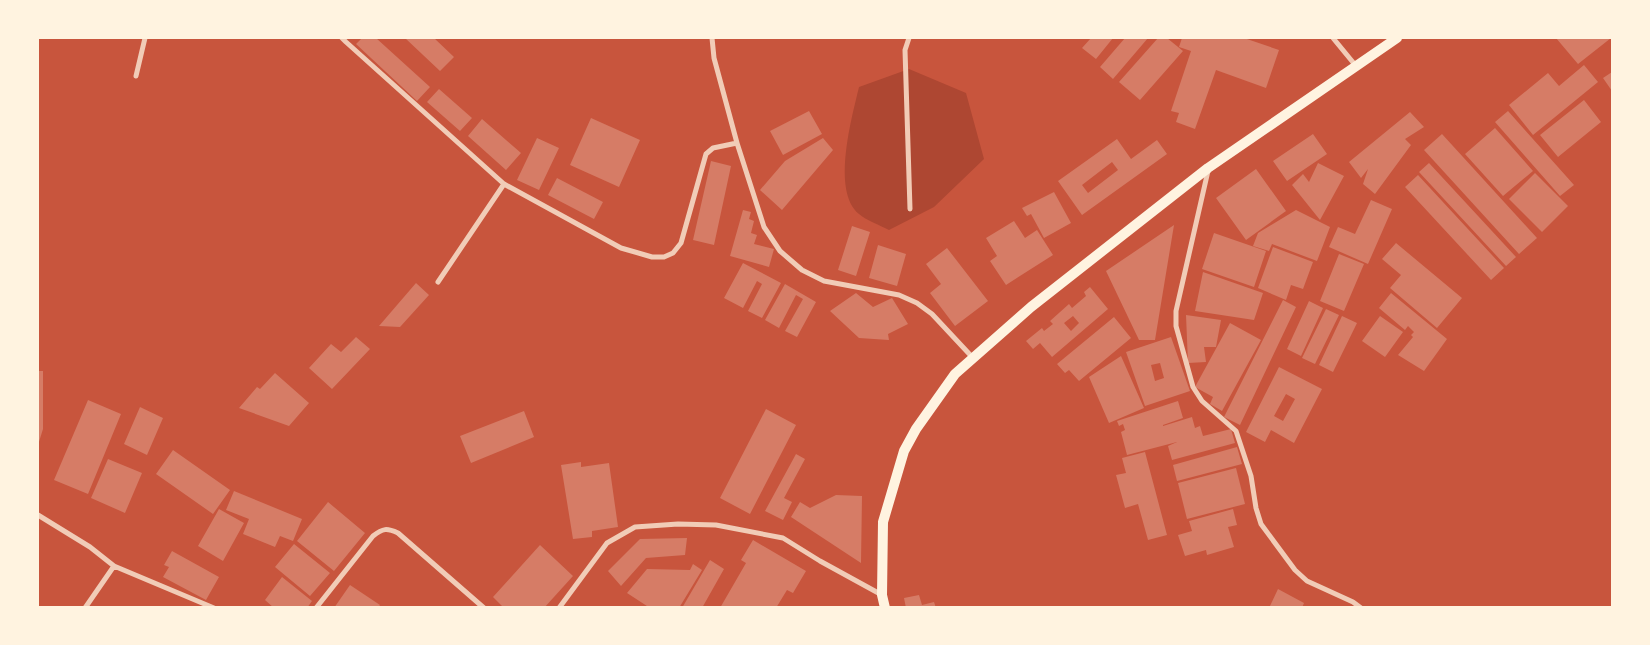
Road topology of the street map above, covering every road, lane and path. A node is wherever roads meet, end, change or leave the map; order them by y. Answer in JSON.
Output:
{"nodes":[{"id":1,"x":145,"y":38,"type":"edge"},
{"id":2,"x":342,"y":38,"type":"edge"},
{"id":3,"x":712,"y":38,"type":"edge"},
{"id":4,"x":909,"y":38,"type":"edge"},
{"id":5,"x":1333,"y":38,"type":"edge"},
{"id":6,"x":1398,"y":38,"type":"edge"},
{"id":7,"x":1356,"y":66,"type":"junction"},
{"id":8,"x":136,"y":76,"type":"dead end"},
{"id":9,"x":737,"y":143,"type":"junction"},
{"id":10,"x":1208,"y":168,"type":"junction"},
{"id":11,"x":504,"y":184,"type":"junction"},
{"id":12,"x":910,"y":209,"type":"dead end"},
{"id":13,"x":438,"y":282,"type":"dead end"},
{"id":14,"x":974,"y":358,"type":"junction"},
{"id":15,"x":38,"y":516,"type":"edge"},
{"id":16,"x":114,"y":566,"type":"junction"},
{"id":17,"x":882,"y":595,"type":"junction"},
{"id":18,"x":85,"y":608,"type":"edge"},
{"id":19,"x":214,"y":608,"type":"edge"},
{"id":20,"x":316,"y":608,"type":"edge"},
{"id":21,"x":484,"y":608,"type":"edge"},
{"id":22,"x":559,"y":608,"type":"edge"},
{"id":23,"x":885,"y":608,"type":"edge"},
{"id":24,"x":1361,"y":608,"type":"edge"}],
"edges":[{"from":1,"to":8,"type":"street"},
{"from":2,"to":11,"type":"street"},
{"from":3,"to":9,"type":"street"},
{"from":4,"to":12,"type":"street"},
{"from":5,"to":7,"type":"street"},
{"from":6,"to":7,"type":"main road"},
{"from":7,"to":10,"type":"main road"},
{"from":9,"to":11,"type":"street"},
{"from":9,"to":14,"type":"street"},
{"from":10,"to":14,"type":"main road"},
{"from":10,"to":24,"type":"street"},
{"from":11,"to":13,"type":"street"},
{"from":14,"to":17,"type":"main road"},
{"from":15,"to":16,"type":"street"},
{"from":16,"to":18,"type":"street"},
{"from":16,"to":19,"type":"street"},
{"from":17,"to":22,"type":"street"},
{"from":17,"to":23,"type":"main road"},
{"from":20,"to":21,"type":"street"}]}
